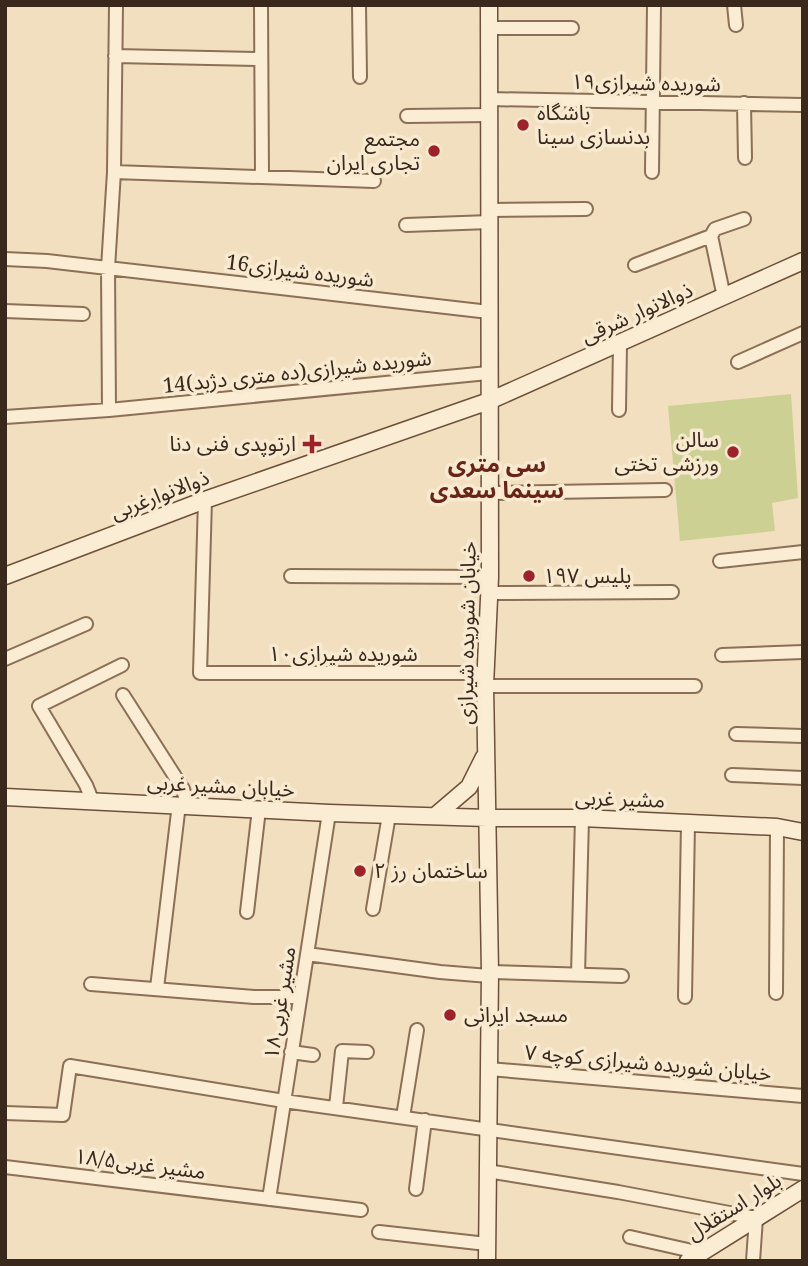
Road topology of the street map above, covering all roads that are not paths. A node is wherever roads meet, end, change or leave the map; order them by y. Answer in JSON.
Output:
{"nodes":[{"id":1,"x":116,"y":5,"type":"edge"},
{"id":2,"x":261,"y":5,"type":"edge"},
{"id":3,"x":359,"y":5,"type":"edge"},
{"id":4,"x":489,"y":5,"type":"edge"},
{"id":5,"x":654,"y":5,"type":"edge"},
{"id":6,"x":734,"y":5,"type":"edge"},
{"id":7,"x":736,"y":24,"type":"dead end"},
{"id":8,"x":489,"y":28,"type":"junction"},
{"id":9,"x":572,"y":28,"type":"dead end"},
{"id":10,"x":115,"y":55,"type":"junction"},
{"id":11,"x":260,"y":59,"type":"junction"},
{"id":12,"x":360,"y":76,"type":"dead end"},
{"id":13,"x":653,"y":103,"type":"junction"},
{"id":14,"x":744,"y":103,"type":"junction"},
{"id":15,"x":803,"y":105,"type":"edge"},
{"id":16,"x":489,"y":107,"type":"junction"},
{"id":17,"x":407,"y":116,"type":"dead end"},
{"id":18,"x":745,"y":158,"type":"dead end"},
{"id":19,"x":114,"y":172,"type":"junction"},
{"id":20,"x":652,"y":172,"type":"dead end"},
{"id":21,"x":262,"y":177,"type":"junction"},
{"id":22,"x":374,"y":181,"type":"dead end"},
{"id":23,"x":586,"y":209,"type":"dead end"},
{"id":24,"x":490,"y":216,"type":"junction"},
{"id":25,"x":744,"y":219,"type":"dead end"},
{"id":26,"x":406,"y":225,"type":"dead end"},
{"id":27,"x":711,"y":236,"type":"junction"},
{"id":28,"x":5,"y":259,"type":"edge"},
{"id":29,"x":803,"y":261,"type":"edge"},
{"id":30,"x":635,"y":265,"type":"dead end"},
{"id":31,"x":108,"y":268,"type":"junction"},
{"id":32,"x":724,"y":297,"type":"junction"},
{"id":33,"x":5,"y":311,"type":"edge"},
{"id":34,"x":489,"y":312,"type":"junction"},
{"id":35,"x":83,"y":314,"type":"dead end"},
{"id":36,"x":803,"y":333,"type":"edge"},
{"id":37,"x":620,"y":344,"type":"junction"},
{"id":38,"x":738,"y":362,"type":"dead end"},
{"id":39,"x":488,"y":373,"type":"junction"},
{"id":40,"x":489,"y":401,"type":"junction"},
{"id":41,"x":109,"y":410,"type":"junction"},
{"id":42,"x":619,"y":410,"type":"dead end"},
{"id":43,"x":5,"y":417,"type":"edge"},
{"id":44,"x":666,"y":490,"type":"dead end"},
{"id":45,"x":491,"y":493,"type":"junction"},
{"id":46,"x":205,"y":500,"type":"junction"},
{"id":47,"x":803,"y":552,"type":"edge"},
{"id":48,"x":720,"y":561,"type":"dead end"},
{"id":49,"x":5,"y":576,"type":"edge"},
{"id":50,"x":291,"y":576,"type":"dead end"},
{"id":51,"x":490,"y":577,"type":"junction"},
{"id":52,"x":671,"y":592,"type":"dead end"},
{"id":53,"x":490,"y":593,"type":"junction"},
{"id":54,"x":86,"y":624,"type":"dead end"},
{"id":55,"x":803,"y":652,"type":"edge"},
{"id":56,"x":722,"y":655,"type":"dead end"},
{"id":57,"x":5,"y":659,"type":"edge"},
{"id":58,"x":122,"y":665,"type":"dead end"},
{"id":59,"x":485,"y":680,"type":"junction"},
{"id":60,"x":695,"y":686,"type":"dead end"},
{"id":61,"x":123,"y":695,"type":"dead end"},
{"id":62,"x":736,"y":734,"type":"dead end"},
{"id":63,"x":803,"y":736,"type":"edge"},
{"id":64,"x":485,"y":754,"type":"junction"},
{"id":65,"x":732,"y":775,"type":"dead end"},
{"id":66,"x":803,"y":778,"type":"edge"},
{"id":67,"x":5,"y":797,"type":"edge"},
{"id":68,"x":92,"y":800,"type":"junction"},
{"id":69,"x":183,"y":805,"type":"junction"},
{"id":70,"x":259,"y":809,"type":"junction"},
{"id":71,"x":329,"y":813,"type":"junction"},
{"id":72,"x":389,"y":815,"type":"junction"},
{"id":73,"x":435,"y":816,"type":"junction"},
{"id":74,"x":486,"y":818,"type":"junction"},
{"id":75,"x":582,"y":818,"type":"junction"},
{"id":76,"x":688,"y":823,"type":"junction"},
{"id":77,"x":777,"y":827,"type":"junction"},
{"id":78,"x":803,"y":832,"type":"edge"},
{"id":79,"x":373,"y":909,"type":"dead end"},
{"id":80,"x":247,"y":912,"type":"dead end"},
{"id":81,"x":307,"y":954,"type":"junction"},
{"id":82,"x":489,"y":974,"type":"junction"},
{"id":83,"x":578,"y":974,"type":"junction"},
{"id":84,"x":622,"y":976,"type":"dead end"},
{"id":85,"x":91,"y":984,"type":"dead end"},
{"id":86,"x":157,"y":988,"type":"junction"},
{"id":87,"x":776,"y":993,"type":"dead end"},
{"id":88,"x":300,"y":997,"type":"junction"},
{"id":89,"x":685,"y":997,"type":"dead end"},
{"id":90,"x":417,"y":1030,"type":"dead end"},
{"id":91,"x":291,"y":1052,"type":"junction"},
{"id":92,"x":368,"y":1052,"type":"dead end"},
{"id":93,"x":313,"y":1055,"type":"dead end"},
{"id":94,"x":489,"y":1069,"type":"junction"},
{"id":95,"x":803,"y":1096,"type":"edge"},
{"id":96,"x":284,"y":1101,"type":"junction"},
{"id":97,"x":336,"y":1107,"type":"junction"},
{"id":98,"x":5,"y":1113,"type":"edge"},
{"id":99,"x":403,"y":1117,"type":"junction"},
{"id":100,"x":425,"y":1120,"type":"junction"},
{"id":101,"x":488,"y":1129,"type":"junction"},
{"id":102,"x":5,"y":1167,"type":"edge"},
{"id":103,"x":487,"y":1171,"type":"junction"},
{"id":104,"x":803,"y":1174,"type":"edge"},
{"id":105,"x":416,"y":1189,"type":"dead end"},
{"id":106,"x":803,"y":1189,"type":"edge"},
{"id":107,"x":269,"y":1199,"type":"junction"},
{"id":108,"x":361,"y":1210,"type":"dead end"},
{"id":109,"x":756,"y":1218,"type":"junction"},
{"id":110,"x":379,"y":1232,"type":"dead end"},
{"id":111,"x":630,"y":1237,"type":"dead end"},
{"id":112,"x":487,"y":1252,"type":"edge"},
{"id":113,"x":694,"y":1257,"type":"edge"},
{"id":114,"x":753,"y":1261,"type":"edge"}],
"edges":[{"from":1,"to":10,"type":"street"},
{"from":2,"to":11,"type":"street"},
{"from":3,"to":12,"type":"street"},
{"from":4,"to":8,"type":"main road","name":"خیابان شوریده شیرازی"},
{"from":5,"to":13,"type":"street"},
{"from":6,"to":7,"type":"street"},
{"from":8,"to":9,"type":"street"},
{"from":8,"to":16,"type":"main road","name":"خیابان شوریده شیرازی"},
{"from":10,"to":11,"type":"street"},
{"from":10,"to":19,"type":"street"},
{"from":11,"to":21,"type":"street"},
{"from":13,"to":14,"type":"street","name":"شوریده شیرازی۱۹"},
{"from":13,"to":16,"type":"street","name":"شوریده شیرازی۱۹"},
{"from":13,"to":20,"type":"street"},
{"from":14,"to":15,"type":"street","name":"شوریده شیرازی۱۹"},
{"from":14,"to":18,"type":"street"},
{"from":16,"to":17,"type":"street","name":"شوریده شیرازی۱۹"},
{"from":16,"to":24,"type":"main road","name":"خیابان شوریده شیرازی"},
{"from":19,"to":21,"type":"street"},
{"from":19,"to":31,"type":"street"},
{"from":21,"to":22,"type":"street"},
{"from":23,"to":24,"type":"street"},
{"from":24,"to":26,"type":"street"},
{"from":24,"to":34,"type":"main road","name":"خیابان شوریده شیرازی"},
{"from":25,"to":27,"type":"street"},
{"from":27,"to":30,"type":"street"},
{"from":27,"to":32,"type":"street"},
{"from":28,"to":31,"type":"street","name":"شوریده شیرازی16"},
{"from":29,"to":32,"type":"main road","name":"ذوالانوار شرقی"},
{"from":31,"to":34,"type":"street","name":"شوریده شیرازی16"},
{"from":31,"to":41,"type":"street"},
{"from":32,"to":37,"type":"main road","name":"ذوالانوار شرقی"},
{"from":33,"to":35,"type":"street"},
{"from":34,"to":39,"type":"main road","name":"خیابان شوریده شیرازی"},
{"from":36,"to":38,"type":"street"},
{"from":37,"to":40,"type":"main road","name":"ذوالانوار شرقی"},
{"from":37,"to":42,"type":"street"},
{"from":39,"to":40,"type":"main road","name":"خیابان شوریده شیرازی"},
{"from":39,"to":41,"type":"street","name":"14شوریده شیرازی(ده متری دژبد)"},
{"from":40,"to":45,"type":"main road","name":"خیابان شوریده شیرازی"},
{"from":40,"to":46,"type":"main road","name":"ذوالانوارغربی"},
{"from":41,"to":43,"type":"street","name":"14شوریده شیرازی(ده متری دژبد)"},
{"from":44,"to":45,"type":"street"},
{"from":45,"to":51,"type":"main road","name":"خیابان شوریده شیرازی"},
{"from":46,"to":49,"type":"main road","name":"ذوالانوارغربی"},
{"from":46,"to":59,"type":"street","name":"۱۰شوریده شیرازی"},
{"from":47,"to":48,"type":"street"},
{"from":50,"to":51,"type":"street"},
{"from":51,"to":53,"type":"main road","name":"خیابان شوریده شیرازی"},
{"from":52,"to":53,"type":"street"},
{"from":53,"to":59,"type":"main road","name":"خیابان شوریده شیرازی"},
{"from":54,"to":57,"type":"street"},
{"from":55,"to":56,"type":"street"},
{"from":58,"to":68,"type":"street"},
{"from":59,"to":60,"type":"street","name":"۱۰شوریده شیرازی"},
{"from":59,"to":64,"type":"main road","name":"خیابان شوریده شیرازی"},
{"from":61,"to":69,"type":"street"},
{"from":62,"to":63,"type":"street"},
{"from":64,"to":73,"type":"main road"},
{"from":64,"to":74,"type":"main road","name":"خیابان شوریده شیرازی"},
{"from":65,"to":66,"type":"street"},
{"from":67,"to":68,"type":"main road","name":"خیابان مشیر غربی"},
{"from":68,"to":69,"type":"main road","name":"خیابان مشیر غربی"},
{"from":69,"to":70,"type":"main road","name":"خیابان مشیر غربی"},
{"from":69,"to":86,"type":"street"},
{"from":70,"to":71,"type":"main road","name":"خیابان مشیر غربی"},
{"from":70,"to":80,"type":"street"},
{"from":71,"to":72,"type":"main road","name":"خیابان مشیر غربی"},
{"from":71,"to":81,"type":"street","name":"مشیر غربی۱۸"},
{"from":72,"to":73,"type":"main road","name":"خیابان مشیر غربی"},
{"from":72,"to":79,"type":"street"},
{"from":73,"to":74,"type":"main road","name":"مشیر غربی"},
{"from":74,"to":75,"type":"main road","name":"مشیر غربی"},
{"from":74,"to":82,"type":"main road","name":"خیابان شوریده شیرازی"},
{"from":75,"to":76,"type":"main road","name":"مشیر غربی"},
{"from":75,"to":83,"type":"street"},
{"from":76,"to":77,"type":"main road","name":"مشیر غربی"},
{"from":76,"to":89,"type":"street"},
{"from":77,"to":78,"type":"main road","name":"مشیر غربی"},
{"from":77,"to":87,"type":"street"},
{"from":81,"to":82,"type":"street"},
{"from":81,"to":88,"type":"street","name":"مشیر غربی۱۸"},
{"from":82,"to":83,"type":"street"},
{"from":82,"to":94,"type":"main road","name":"خیابان شوریده شیرازی"},
{"from":83,"to":84,"type":"street"},
{"from":85,"to":86,"type":"street"},
{"from":86,"to":88,"type":"street"},
{"from":88,"to":91,"type":"street","name":"مشیر غربی۱۸"},
{"from":90,"to":99,"type":"street"},
{"from":91,"to":93,"type":"street"},
{"from":91,"to":96,"type":"street","name":"مشیر غربی۱۸"},
{"from":92,"to":97,"type":"street"},
{"from":94,"to":95,"type":"street","name":"خیابان شوریده شیرازی کوچه ۷"},
{"from":94,"to":101,"type":"main road","name":"خیابان شوریده شیرازی"},
{"from":96,"to":97,"type":"street"},
{"from":96,"to":98,"type":"street"},
{"from":96,"to":107,"type":"street","name":"مشیر غربی۱۸"},
{"from":97,"to":99,"type":"street"},
{"from":99,"to":100,"type":"street"},
{"from":100,"to":101,"type":"street"},
{"from":100,"to":105,"type":"street"},
{"from":101,"to":103,"type":"main road","name":"خیابان شوریده شیرازی"},
{"from":101,"to":104,"type":"street"},
{"from":102,"to":107,"type":"street","name":"مشیر غربی۱۸/۵"},
{"from":103,"to":109,"type":"street"},
{"from":103,"to":112,"type":"main road","name":"خیابان شوریده شیرازی"},
{"from":106,"to":109,"type":"main road","name":"بلوار استقلال"},
{"from":107,"to":108,"type":"street","name":"مشیر غربی۱۸/۵"},
{"from":109,"to":113,"type":"main road","name":"بلوار استقلال"},
{"from":109,"to":114,"type":"street"},
{"from":110,"to":112,"type":"street"},
{"from":111,"to":113,"type":"street"}]}
